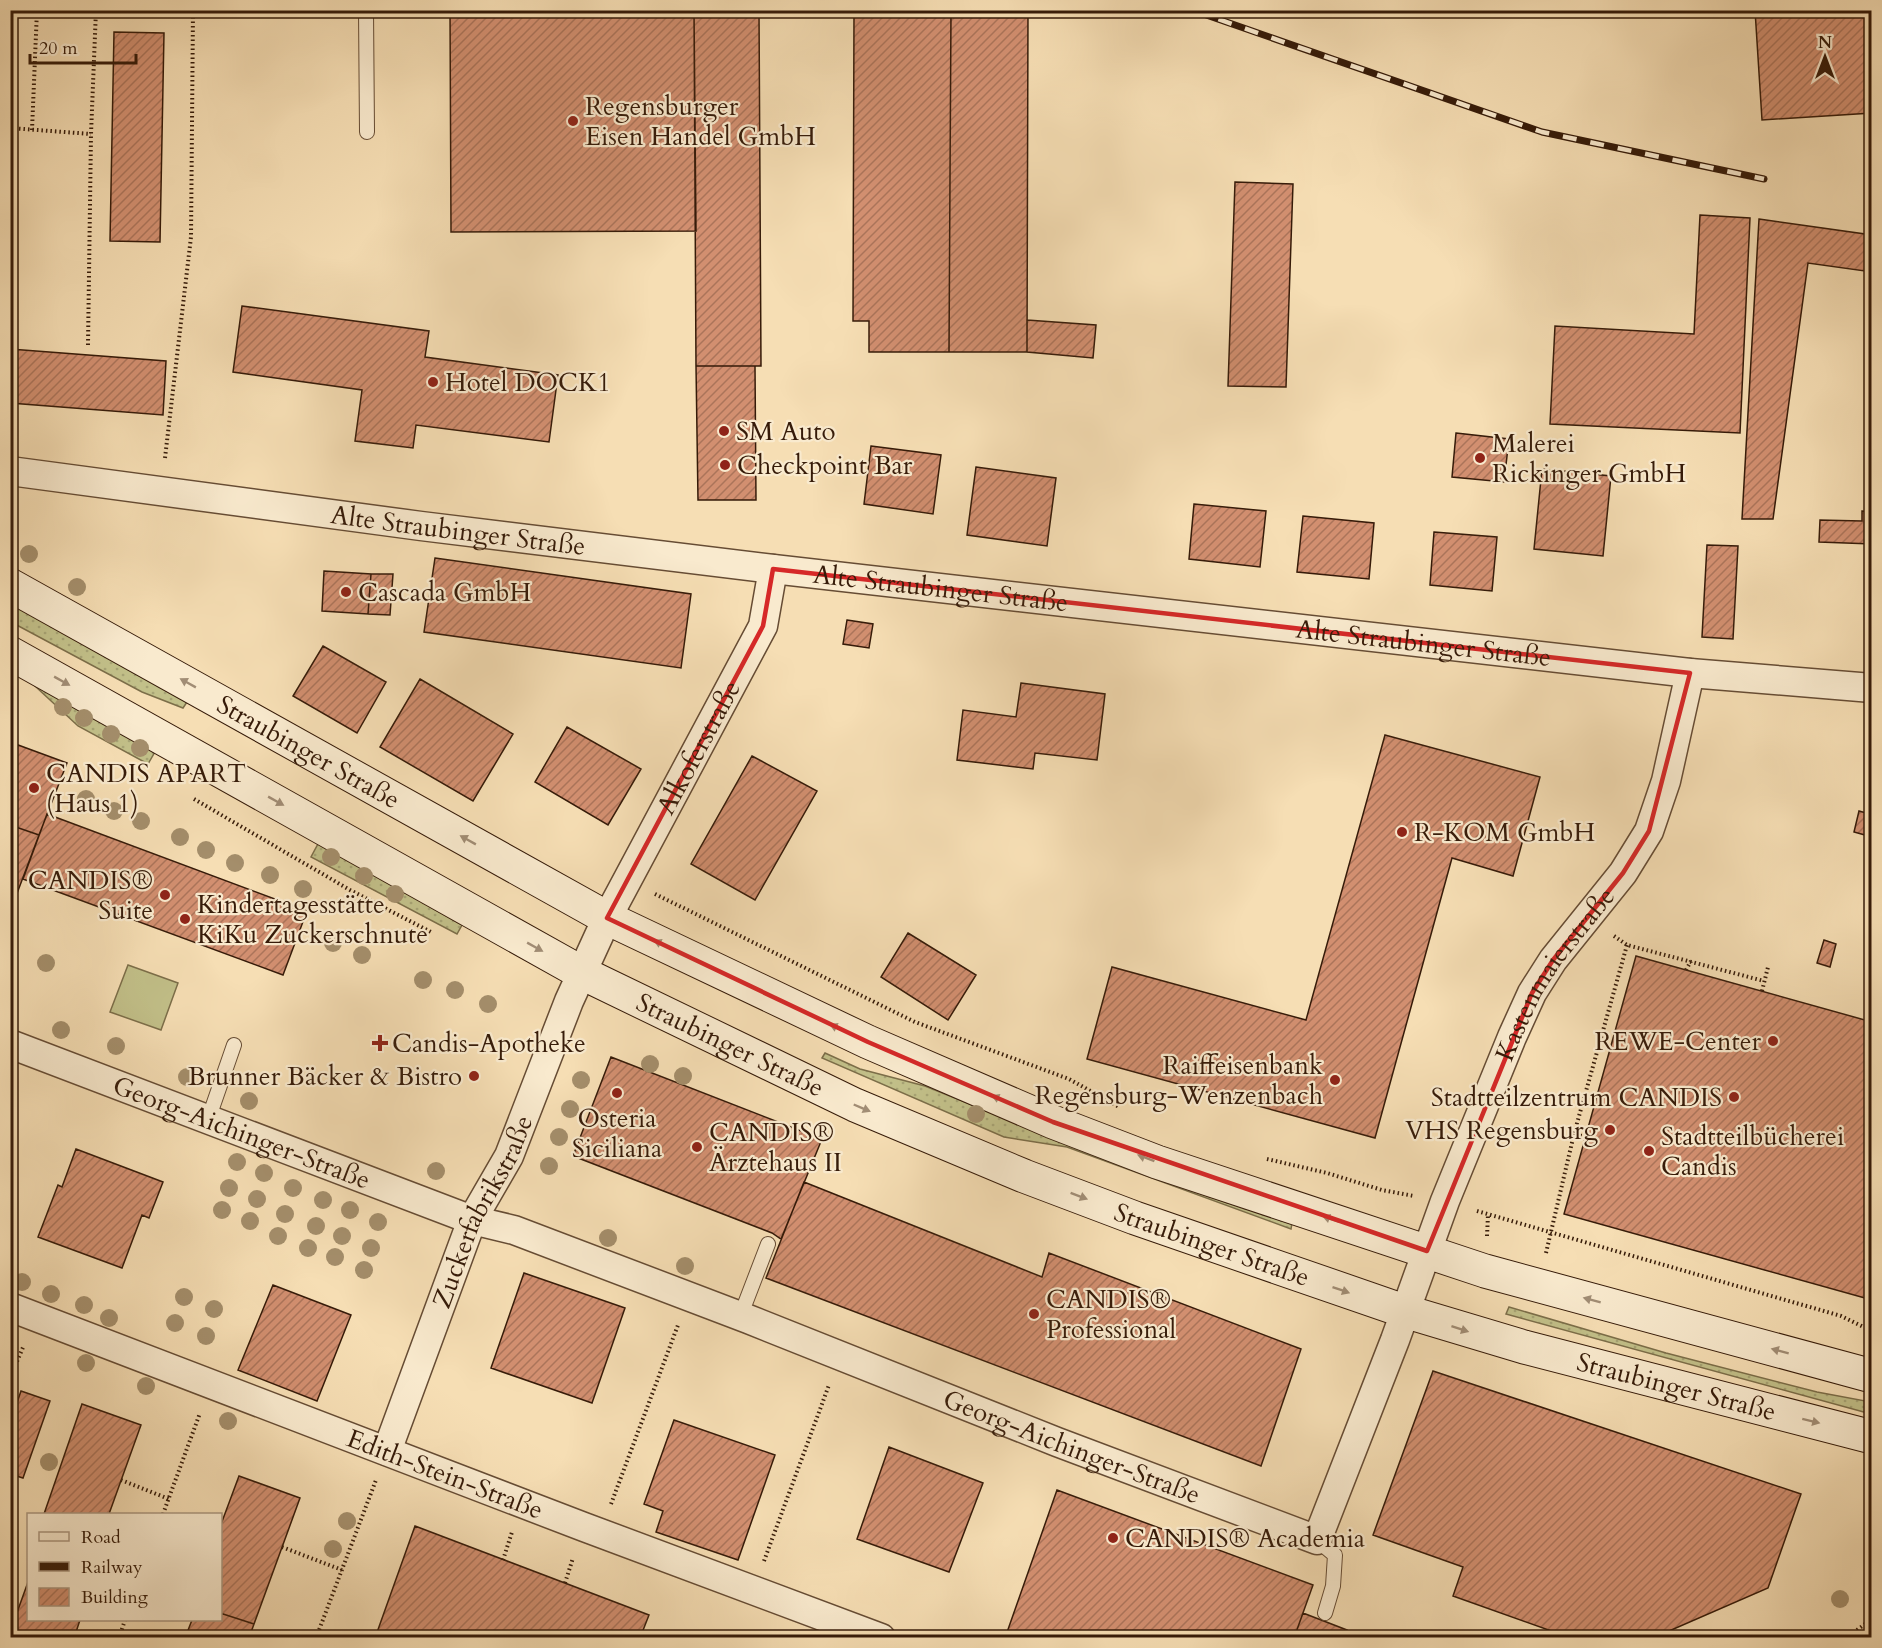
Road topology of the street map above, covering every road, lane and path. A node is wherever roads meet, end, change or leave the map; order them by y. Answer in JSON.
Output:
{"nodes":[{"id":1,"x":37,"y":10,"type":"edge"},
{"id":2,"x":96,"y":10,"type":"edge"},
{"id":3,"x":193,"y":10,"type":"edge"},
{"id":4,"x":366,"y":10,"type":"edge"},
{"id":5,"x":10,"y":128,"type":"edge"},
{"id":6,"x":32,"y":130,"type":"junction"},
{"id":7,"x":368,"y":132,"type":"dead end"},
{"id":8,"x":91,"y":134,"type":"junction"},
{"id":9,"x":88,"y":345,"type":"dead end"},
{"id":10,"x":10,"y":471,"type":"edge"},
{"id":11,"x":162,"y":491,"type":"junction"},
{"id":12,"x":773,"y":569,"type":"junction"},
{"id":13,"x":10,"y":585,"type":"edge"},
{"id":14,"x":10,"y":652,"type":"edge"},
{"id":15,"x":1690,"y":673,"type":"junction"},
{"id":16,"x":1872,"y":688,"type":"edge"},
{"id":17,"x":214,"y":811,"type":"dead end"},
{"id":18,"x":626,"y":883,"type":"junction"},
{"id":19,"x":607,"y":918,"type":"junction"},
{"id":20,"x":433,"y":933,"type":"dead end"},
{"id":21,"x":1691,"y":961,"type":"junction"},
{"id":22,"x":1768,"y":967,"type":"dead end"},
{"id":23,"x":1686,"y":970,"type":"dead end"},
{"id":24,"x":582,"y":973,"type":"junction"},
{"id":25,"x":1764,"y":981,"type":"junction"},
{"id":26,"x":1762,"y":991,"type":"dead end"},
{"id":27,"x":10,"y":1044,"type":"edge"},
{"id":28,"x":234,"y":1045,"type":"dead end"},
{"id":29,"x":1128,"y":1113,"type":"dead end"},
{"id":30,"x":208,"y":1120,"type":"junction"},
{"id":31,"x":1574,"y":1134,"type":"junction"},
{"id":32,"x":1586,"y":1137,"type":"dead end"},
{"id":33,"x":1259,"y":1156,"type":"dead end"},
{"id":34,"x":1445,"y":1201,"type":"junction"},
{"id":35,"x":472,"y":1220,"type":"junction"},
{"id":36,"x":1551,"y":1234,"type":"junction"},
{"id":37,"x":768,"y":1244,"type":"dead end"},
{"id":38,"x":1426,"y":1251,"type":"junction"},
{"id":39,"x":689,"y":1297,"type":"junction"},
{"id":40,"x":10,"y":1307,"type":"edge"},
{"id":41,"x":1404,"y":1311,"type":"junction"},
{"id":42,"x":740,"y":1317,"type":"junction"},
{"id":43,"x":1872,"y":1331,"type":"edge"},
{"id":44,"x":851,"y":1361,"type":"junction"},
{"id":45,"x":1872,"y":1376,"type":"edge"},
{"id":46,"x":211,"y":1384,"type":"junction"},
{"id":47,"x":1872,"y":1437,"type":"edge"},
{"id":48,"x":387,"y":1451,"type":"junction"},
{"id":49,"x":121,"y":1480,"type":"dead end"},
{"id":50,"x":169,"y":1498,"type":"junction"},
{"id":51,"x":164,"y":1513,"type":"edge"},
{"id":52,"x":600,"y":1532,"type":"junction"},
{"id":53,"x":1317,"y":1540,"type":"junction"},
{"id":54,"x":282,"y":1547,"type":"dead end"},
{"id":55,"x":342,"y":1569,"type":"junction"},
{"id":56,"x":753,"y":1590,"type":"junction"},
{"id":57,"x":1325,"y":1613,"type":"dead end"},
{"id":58,"x":1872,"y":1619,"type":"edge"},
{"id":59,"x":125,"y":1621,"type":"edge"},
{"id":60,"x":118,"y":1638,"type":"edge"},
{"id":61,"x":316,"y":1638,"type":"edge"},
{"id":62,"x":881,"y":1638,"type":"edge"},
{"id":63,"x":1846,"y":1638,"type":"edge"}],
"edges":[{"from":1,"to":6,"type":"path"},
{"from":2,"to":8,"type":"path"},
{"from":3,"to":11,"type":"path"},
{"from":4,"to":7,"type":"lane"},
{"from":5,"to":6,"type":"path"},
{"from":6,"to":8,"type":"path"},
{"from":8,"to":9,"type":"path"},
{"from":10,"to":11,"type":"street","name":"Alte Straubinger Straße"},
{"from":11,"to":12,"type":"street","name":"Alte Straubinger Straße"},
{"from":12,"to":15,"type":"street","name":"Alte Straubinger Straße"},
{"from":12,"to":18,"type":"street","name":"Alkoferstraße"},
{"from":19,"to":13,"type":"main road","name":"Straubinger Straße","one_way":true},
{"from":14,"to":24,"type":"main road","name":"Straubinger Straße","one_way":true},
{"from":15,"to":16,"type":"street","name":"Alte Straubinger Straße"},
{"from":15,"to":34,"type":"street","name":"Kastenmaierstraße"},
{"from":17,"to":20,"type":"path"},
{"from":18,"to":19,"type":"street","name":"Alkoferstraße"},
{"from":18,"to":29,"type":"path"},
{"from":19,"to":24,"type":"street"},
{"from":38,"to":19,"type":"main road","name":"Straubinger Straße","one_way":true},
{"from":21,"to":23,"type":"path"},
{"from":21,"to":25,"type":"path"},
{"from":21,"to":31,"type":"path"},
{"from":22,"to":25,"type":"path"},
{"from":24,"to":35,"type":"street","name":"Zuckerfabrikstraße"},
{"from":24,"to":41,"type":"main road","name":"Straubinger Straße","one_way":true},
{"from":25,"to":26,"type":"path"},
{"from":27,"to":30,"type":"street","name":"Georg-Aichinger-Straße"},
{"from":28,"to":30,"type":"lane"},
{"from":30,"to":35,"type":"street","name":"Georg-Aichinger-Straße"},
{"from":31,"to":32,"type":"path"},
{"from":31,"to":36,"type":"path"},
{"from":33,"to":34,"type":"path"},
{"from":34,"to":36,"type":"path"},
{"from":34,"to":38,"type":"street","name":"Kastenmaierstraße"},
{"from":35,"to":39,"type":"street","name":"Georg-Aichinger-Straße"},
{"from":35,"to":48,"type":"street","name":"Zuckerfabrikstraße"},
{"from":36,"to":43,"type":"path"},
{"from":37,"to":42,"type":"lane"},
{"from":38,"to":41,"type":"street","name":"Kastenmaierstraße"},
{"from":45,"to":38,"type":"main road","name":"Straubinger Straße","one_way":true},
{"from":39,"to":42,"type":"street","name":"Georg-Aichinger-Straße"},
{"from":39,"to":52,"type":"path"},
{"from":40,"to":46,"type":"street","name":"Edith-Stein-Straße"},
{"from":41,"to":47,"type":"main road","name":"Straubinger Straße","one_way":true},
{"from":41,"to":53,"type":"street","name":"Kastenmaierstraße"},
{"from":42,"to":44,"type":"street","name":"Georg-Aichinger-Straße"},
{"from":44,"to":53,"type":"street","name":"Georg-Aichinger-Straße"},
{"from":44,"to":56,"type":"path"},
{"from":46,"to":48,"type":"street","name":"Edith-Stein-Straße"},
{"from":46,"to":50,"type":"path"},
{"from":48,"to":52,"type":"street","name":"Edith-Stein-Straße"},
{"from":48,"to":55,"type":"path"},
{"from":49,"to":50,"type":"path"},
{"from":50,"to":51,"type":"path"},
{"from":52,"to":56,"type":"street","name":"Edith-Stein-Straße"},
{"from":53,"to":57,"type":"lane"},
{"from":54,"to":55,"type":"path"},
{"from":55,"to":61,"type":"path"},
{"from":56,"to":62,"type":"street","name":"Edith-Stein-Straße"},
{"from":58,"to":63,"type":"path"},
{"from":59,"to":60,"type":"path"}]}
